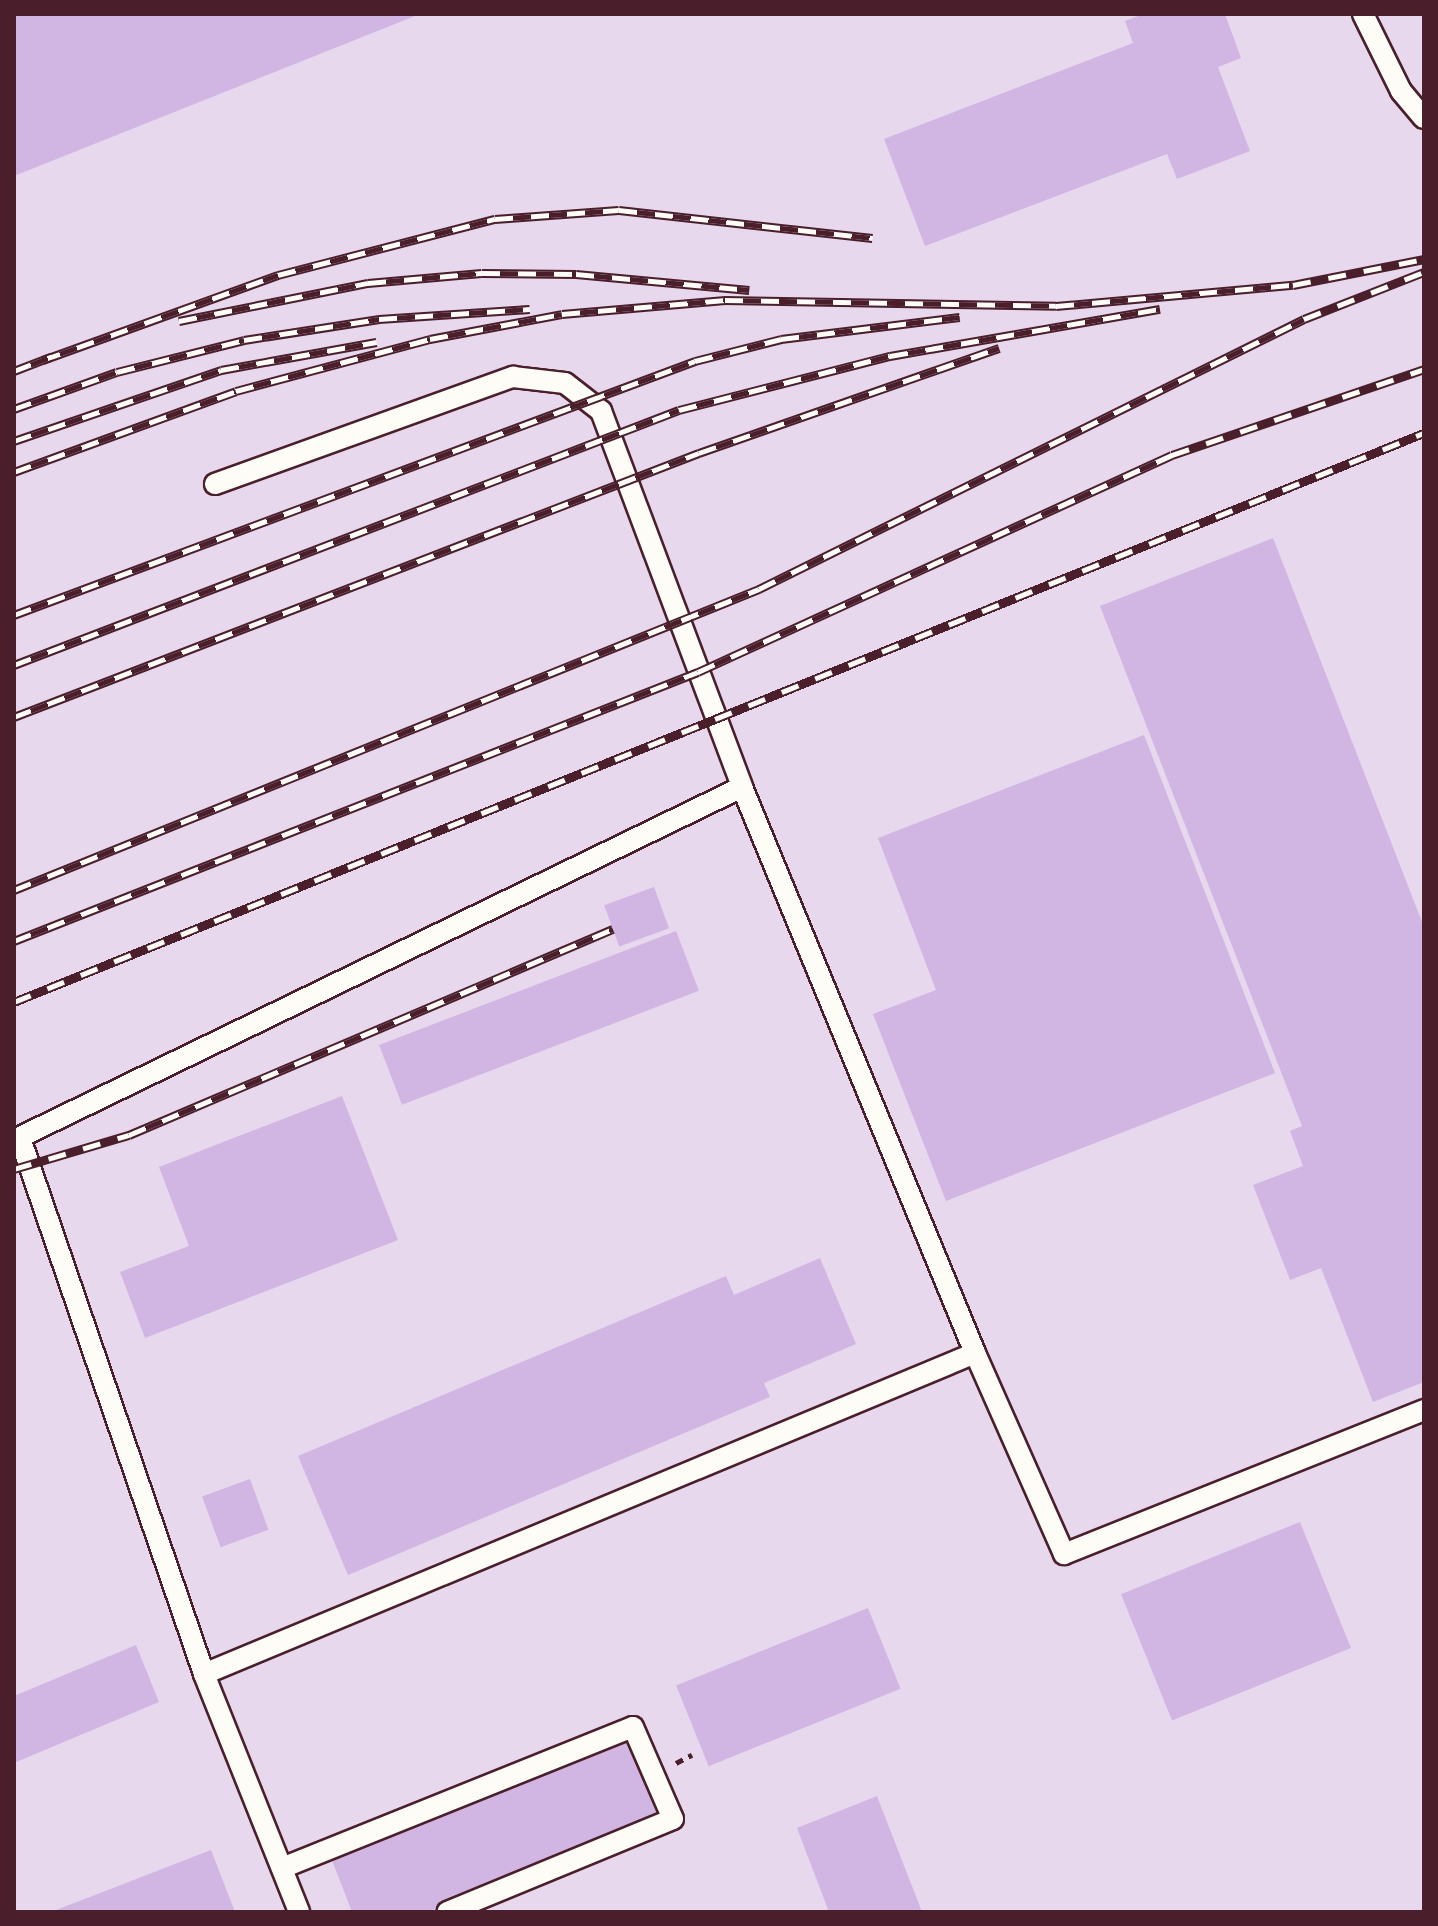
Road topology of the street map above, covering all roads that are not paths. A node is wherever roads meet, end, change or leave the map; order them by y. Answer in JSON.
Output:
{"nodes":[{"id":1,"x":1363,"y":14,"type":"edge"},
{"id":2,"x":1424,"y":118,"type":"edge"},
{"id":3,"x":215,"y":484,"type":"dead end"},
{"id":4,"x":742,"y":787,"type":"junction"},
{"id":5,"x":17,"y":1139,"type":"edge"},
{"id":6,"x":975,"y":1353,"type":"junction"},
{"id":7,"x":1424,"y":1410,"type":"edge"},
{"id":8,"x":204,"y":1674,"type":"junction"},
{"id":9,"x":282,"y":1868,"type":"junction"},
{"id":10,"x":299,"y":1912,"type":"edge"},
{"id":11,"x":447,"y":1912,"type":"edge"}],
"edges":[{"from":1,"to":2,"type":"lane"},
{"from":3,"to":4,"type":"lane"},
{"from":4,"to":5,"type":"lane"},
{"from":4,"to":6,"type":"lane"},
{"from":5,"to":8,"type":"lane"},
{"from":6,"to":7,"type":"lane"},
{"from":6,"to":8,"type":"lane"},
{"from":8,"to":9,"type":"lane"},
{"from":9,"to":10,"type":"lane"},
{"from":9,"to":11,"type":"lane"}]}
